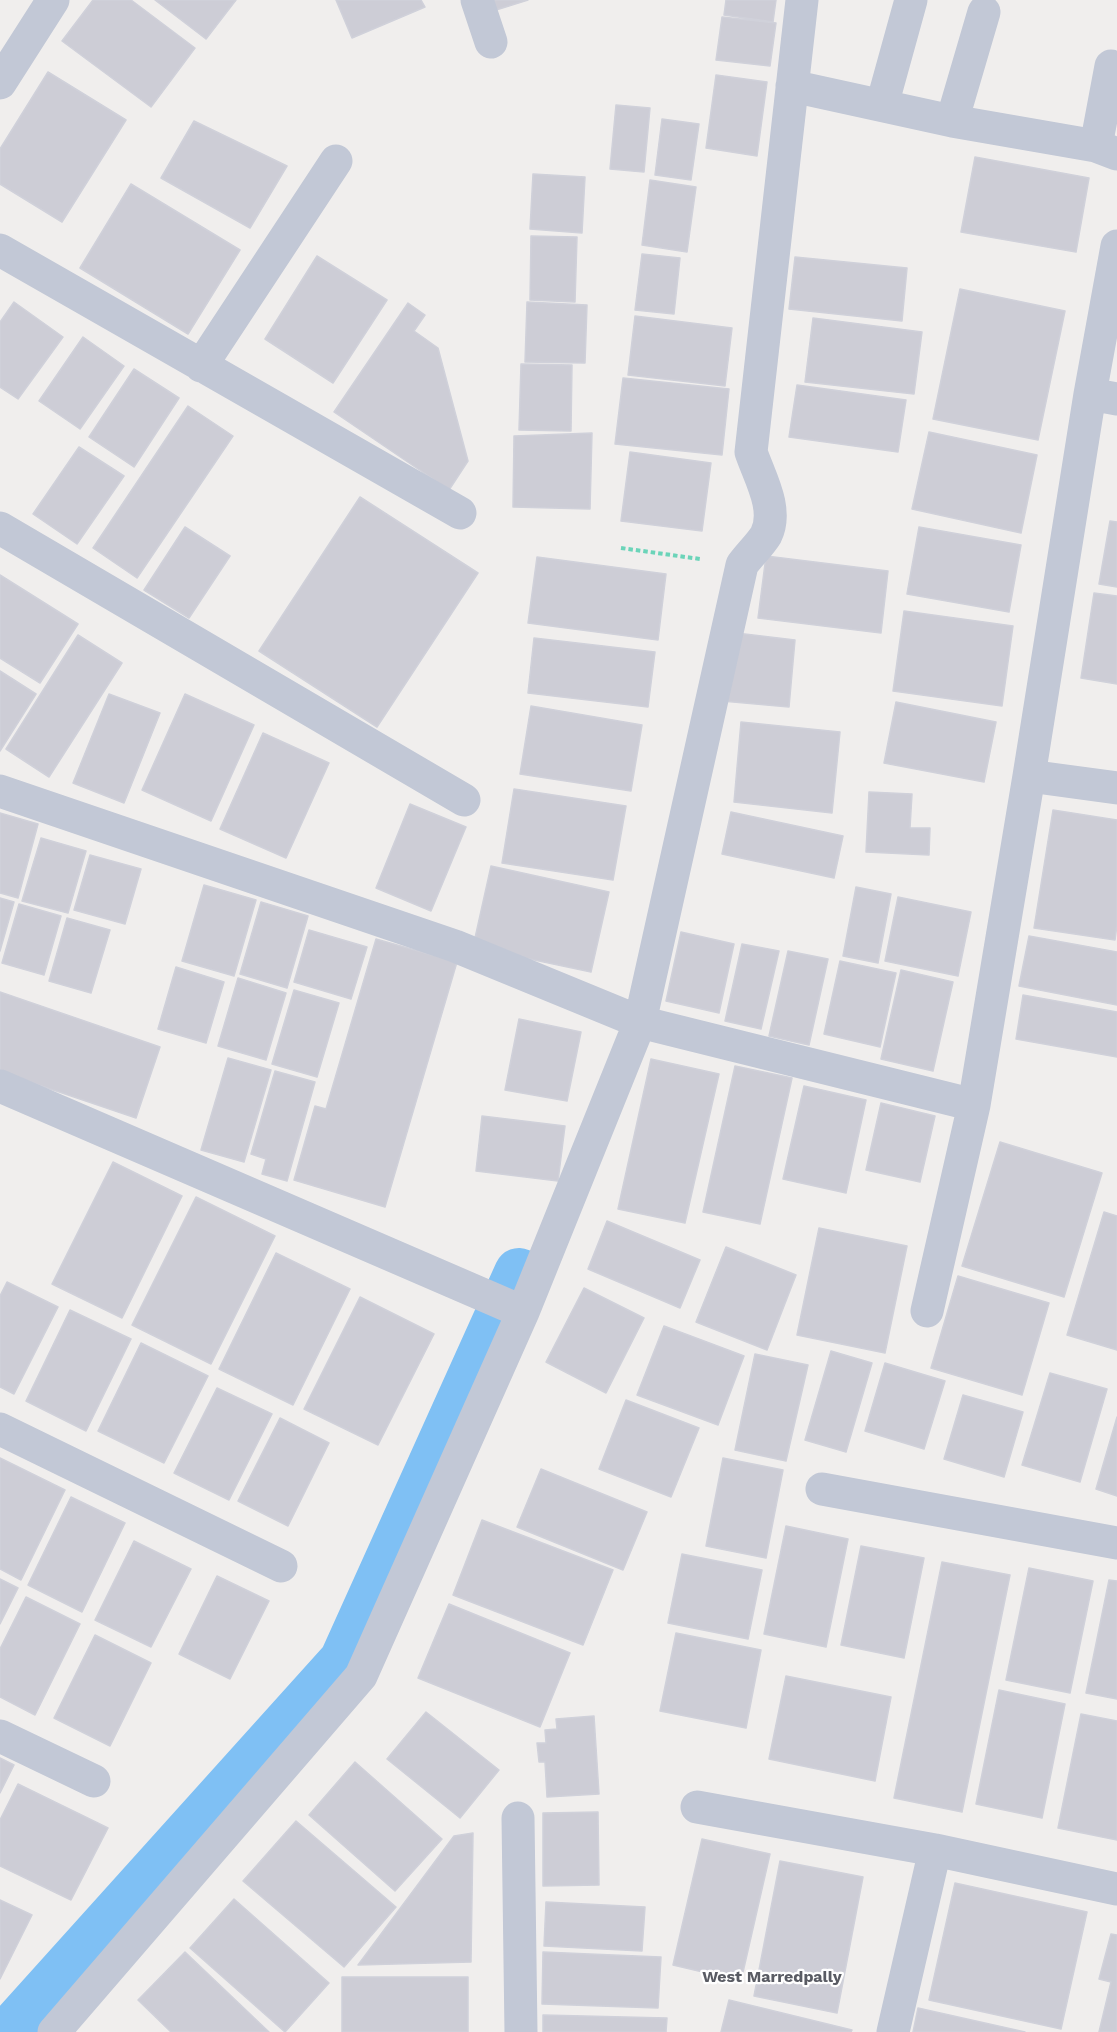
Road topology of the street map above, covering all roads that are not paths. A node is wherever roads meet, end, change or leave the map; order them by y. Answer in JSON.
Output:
{"nodes":[{"id":1,"x":53,"y":0,"type":"edge"},
{"id":2,"x":477,"y":0,"type":"edge"},
{"id":3,"x":802,"y":0,"type":"edge"},
{"id":4,"x":911,"y":0,"type":"edge"},
{"id":5,"x":984,"y":12,"type":"dead end"},
{"id":6,"x":491,"y":42,"type":"dead end"},
{"id":7,"x":1111,"y":66,"type":"dead end"},
{"id":8,"x":0,"y":83,"type":"edge"},
{"id":9,"x":792,"y":86,"type":"junction"},
{"id":10,"x":882,"y":105,"type":"junction"},
{"id":11,"x":952,"y":121,"type":"junction"},
{"id":12,"x":1106,"y":150,"type":"edge"},
{"id":13,"x":336,"y":161,"type":"dead end"},
{"id":14,"x":1117,"y":246,"type":"edge"},
{"id":15,"x":0,"y":250,"type":"edge"},
{"id":16,"x":201,"y":366,"type":"junction"},
{"id":17,"x":1104,"y":396,"type":"edge"},
{"id":18,"x":460,"y":513,"type":"dead end"},
{"id":19,"x":0,"y":528,"type":"edge"},
{"id":20,"x":1029,"y":776,"type":"junction"},
{"id":21,"x":1117,"y":788,"type":"edge"},
{"id":22,"x":0,"y":790,"type":"edge"},
{"id":23,"x":464,"y":800,"type":"dead end"},
{"id":24,"x":640,"y":1022,"type":"junction"},
{"id":25,"x":0,"y":1086,"type":"edge"},
{"id":26,"x":970,"y":1120,"type":"junction"},
{"id":27,"x":518,"y":1310,"type":"junction"},
{"id":28,"x":927,"y":1311,"type":"dead end"},
{"id":29,"x":0,"y":1430,"type":"edge"},
{"id":30,"x":822,"y":1489,"type":"dead end"},
{"id":31,"x":1117,"y":1543,"type":"edge"},
{"id":32,"x":281,"y":1566,"type":"dead end"},
{"id":33,"x":0,"y":1736,"type":"edge"},
{"id":34,"x":94,"y":1781,"type":"dead end"},
{"id":35,"x":697,"y":1807,"type":"dead end"},
{"id":36,"x":518,"y":1818,"type":"dead end"},
{"id":37,"x":935,"y":1850,"type":"junction"},
{"id":38,"x":1117,"y":1889,"type":"edge"},
{"id":39,"x":54,"y":2032,"type":"edge"},
{"id":40,"x":521,"y":2032,"type":"edge"},
{"id":41,"x":892,"y":2032,"type":"edge"}],
"edges":[{"from":1,"to":8,"type":"street"},
{"from":2,"to":6,"type":"street"},
{"from":3,"to":9,"type":"street"},
{"from":4,"to":10,"type":"street"},
{"from":5,"to":11,"type":"street"},
{"from":7,"to":12,"type":"street"},
{"from":9,"to":10,"type":"street"},
{"from":9,"to":24,"type":"street"},
{"from":10,"to":11,"type":"street"},
{"from":11,"to":12,"type":"street"},
{"from":13,"to":16,"type":"street"},
{"from":14,"to":17,"type":"street"},
{"from":15,"to":16,"type":"street"},
{"from":16,"to":18,"type":"street"},
{"from":17,"to":20,"type":"street"},
{"from":19,"to":23,"type":"street"},
{"from":20,"to":21,"type":"street"},
{"from":20,"to":26,"type":"street"},
{"from":22,"to":24,"type":"street"},
{"from":24,"to":26,"type":"street"},
{"from":24,"to":27,"type":"street"},
{"from":25,"to":27,"type":"street"},
{"from":26,"to":28,"type":"street"},
{"from":27,"to":39,"type":"street"},
{"from":29,"to":32,"type":"street"},
{"from":30,"to":31,"type":"street"},
{"from":33,"to":34,"type":"street"},
{"from":35,"to":37,"type":"street"},
{"from":36,"to":40,"type":"street"},
{"from":37,"to":38,"type":"street"},
{"from":37,"to":41,"type":"street"}]}
